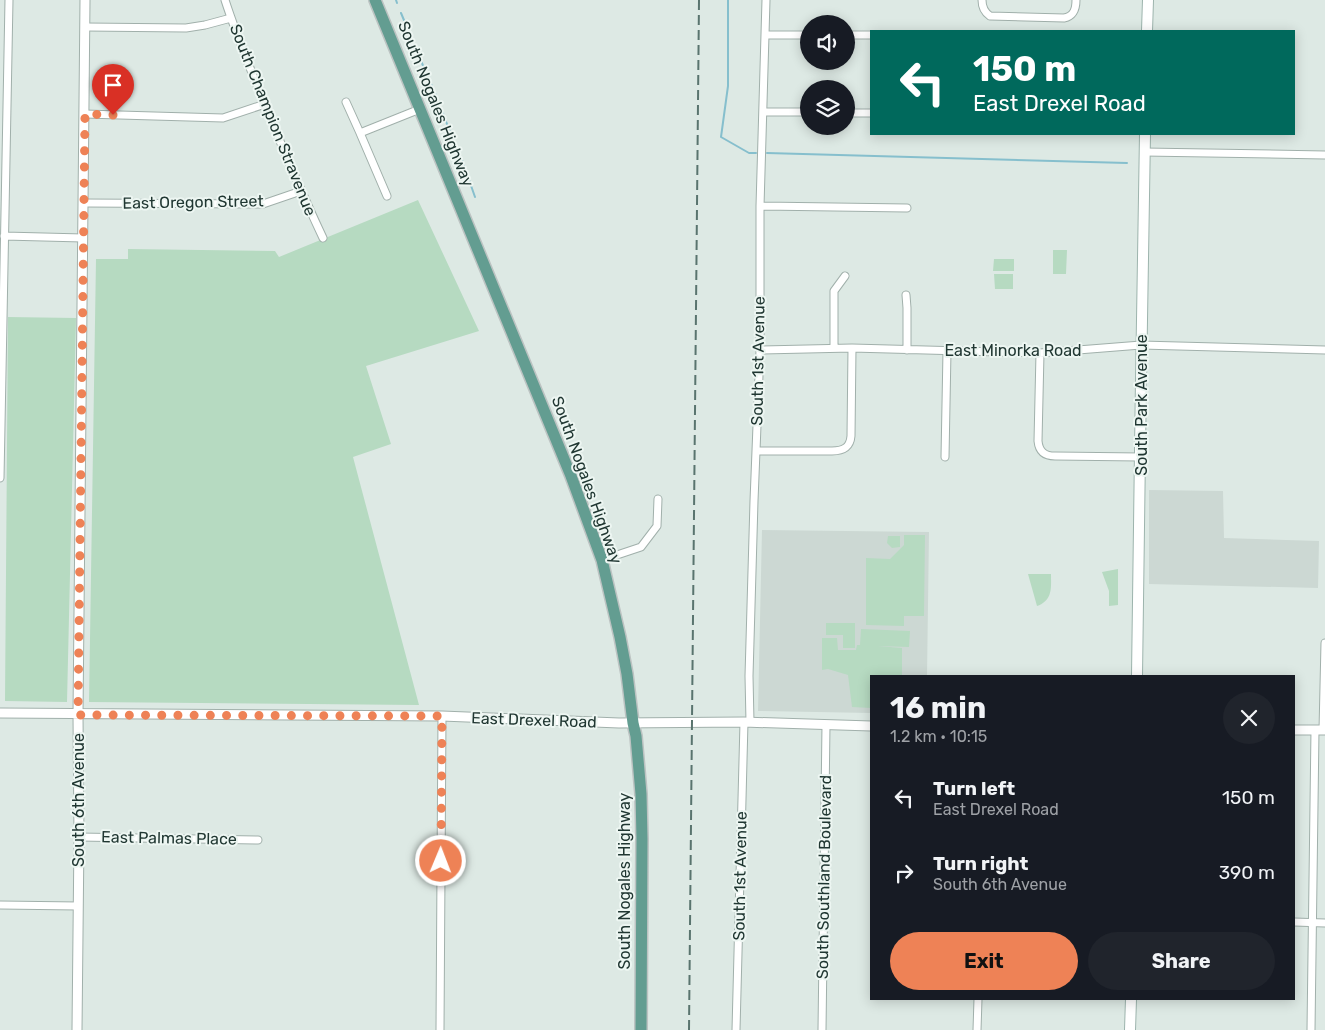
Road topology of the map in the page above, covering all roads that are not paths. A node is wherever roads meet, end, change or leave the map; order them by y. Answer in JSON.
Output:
{"nodes":[{"id":1,"x":9,"y":0,"type":"edge"},
{"id":2,"x":86,"y":0,"type":"edge"},
{"id":3,"x":225,"y":0,"type":"edge"},
{"id":4,"x":376,"y":0,"type":"edge"},
{"id":5,"x":766,"y":0,"type":"edge"},
{"id":6,"x":982,"y":0,"type":"edge"},
{"id":7,"x":1076,"y":0,"type":"edge"},
{"id":8,"x":1148,"y":0,"type":"edge"},
{"id":9,"x":231,"y":18,"type":"junction"},
{"id":10,"x":86,"y":27,"type":"junction"},
{"id":11,"x":1147,"y":30,"type":"edge"},
{"id":12,"x":766,"y":35,"type":"junction"},
{"id":13,"x":800,"y":35,"type":"edge"},
{"id":14,"x":855,"y":35,"type":"edge"},
{"id":15,"x":870,"y":35,"type":"edge"},
{"id":16,"x":4,"y":100,"type":"edge"},
{"id":17,"x":346,"y":102,"type":"dead end"},
{"id":18,"x":265,"y":104,"type":"junction"},
{"id":19,"x":420,"y":109,"type":"junction"},
{"id":20,"x":763,"y":112,"type":"junction"},
{"id":21,"x":800,"y":112,"type":"edge"},
{"id":22,"x":855,"y":113,"type":"edge"},
{"id":23,"x":870,"y":113,"type":"edge"},
{"id":24,"x":85,"y":114,"type":"junction"},
{"id":25,"x":360,"y":132,"type":"junction"},
{"id":26,"x":1145,"y":135,"type":"edge"},
{"id":27,"x":1144,"y":152,"type":"junction"},
{"id":28,"x":1325,"y":155,"type":"edge"},
{"id":29,"x":301,"y":191,"type":"junction"},
{"id":30,"x":387,"y":196,"type":"dead end"},
{"id":31,"x":84,"y":203,"type":"junction"},
{"id":32,"x":760,"y":206,"type":"junction"},
{"id":33,"x":907,"y":208,"type":"dead end"},
{"id":34,"x":4,"y":236,"type":"junction"},
{"id":35,"x":83,"y":238,"type":"junction"},
{"id":36,"x":323,"y":238,"type":"dead end"},
{"id":37,"x":845,"y":276,"type":"dead end"},
{"id":38,"x":906,"y":295,"type":"dead end"},
{"id":39,"x":1140,"y":346,"type":"junction"},
{"id":40,"x":834,"y":348,"type":"junction"},
{"id":41,"x":852,"y":348,"type":"junction"},
{"id":42,"x":760,"y":350,"type":"junction"},
{"id":43,"x":907,"y":350,"type":"junction"},
{"id":44,"x":1325,"y":350,"type":"edge"},
{"id":45,"x":947,"y":351,"type":"junction"},
{"id":46,"x":1040,"y":353,"type":"junction"},
{"id":47,"x":756,"y":451,"type":"junction"},
{"id":48,"x":945,"y":457,"type":"dead end"},
{"id":49,"x":1140,"y":457,"type":"junction"},
{"id":50,"x":0,"y":478,"type":"edge"},
{"id":51,"x":658,"y":499,"type":"dead end"},
{"id":52,"x":602,"y":560,"type":"junction"},
{"id":53,"x":1325,"y":644,"type":"edge"},
{"id":54,"x":1137,"y":675,"type":"edge"},
{"id":55,"x":0,"y":714,"type":"edge"},
{"id":56,"x":78,"y":715,"type":"junction"},
{"id":57,"x":442,"y":716,"type":"junction"},
{"id":58,"x":747,"y":722,"type":"junction"},
{"id":59,"x":633,"y":723,"type":"junction"},
{"id":60,"x":826,"y":725,"type":"junction"},
{"id":61,"x":870,"y":726,"type":"edge"},
{"id":62,"x":1295,"y":730,"type":"edge"},
{"id":63,"x":1321,"y":730,"type":"edge"},
{"id":64,"x":79,"y":837,"type":"junction"},
{"id":65,"x":258,"y":840,"type":"dead end"},
{"id":66,"x":0,"y":905,"type":"edge"},
{"id":67,"x":78,"y":906,"type":"junction"},
{"id":68,"x":1295,"y":922,"type":"edge"},
{"id":69,"x":1312,"y":923,"type":"junction"},
{"id":70,"x":1325,"y":923,"type":"edge"},
{"id":71,"x":978,"y":1000,"type":"edge"},
{"id":72,"x":1131,"y":1000,"type":"edge"},
{"id":73,"x":77,"y":1030,"type":"edge"},
{"id":74,"x":440,"y":1030,"type":"edge"},
{"id":75,"x":641,"y":1030,"type":"edge"},
{"id":76,"x":736,"y":1030,"type":"edge"},
{"id":77,"x":822,"y":1030,"type":"edge"},
{"id":78,"x":977,"y":1030,"type":"edge"},
{"id":79,"x":1130,"y":1030,"type":"edge"},
{"id":80,"x":1311,"y":1030,"type":"edge"}],
"edges":[{"from":1,"to":16,"type":"street"},
{"from":2,"to":10,"type":"street","name":"South 6th Avenue"},
{"from":3,"to":9,"type":"street","name":"South Champion Stravenue"},
{"from":4,"to":19,"type":"main road","name":"South Nogales Highway"},
{"from":5,"to":12,"type":"street","name":"South 1st Avenue"},
{"from":6,"to":7,"type":"street"},
{"from":8,"to":11,"type":"main road"},
{"from":9,"to":10,"type":"street"},
{"from":9,"to":18,"type":"street","name":"South Champion Stravenue"},
{"from":10,"to":24,"type":"street","name":"South 6th Avenue"},
{"from":12,"to":13,"type":"street"},
{"from":12,"to":20,"type":"street","name":"South 1st Avenue"},
{"from":14,"to":15,"type":"street"},
{"from":16,"to":34,"type":"street"},
{"from":17,"to":25,"type":"street"},
{"from":18,"to":24,"type":"street"},
{"from":18,"to":29,"type":"street","name":"South Champion Stravenue"},
{"from":19,"to":25,"type":"street"},
{"from":19,"to":52,"type":"main road","name":"South Nogales Highway"},
{"from":20,"to":21,"type":"street"},
{"from":20,"to":32,"type":"street","name":"South 1st Avenue"},
{"from":22,"to":23,"type":"street"},
{"from":24,"to":31,"type":"street","name":"South 6th Avenue"},
{"from":25,"to":30,"type":"street"},
{"from":26,"to":27,"type":"main road","name":"South Park Avenue"},
{"from":27,"to":28,"type":"street"},
{"from":27,"to":39,"type":"main road","name":"South Park Avenue"},
{"from":29,"to":31,"type":"street","name":"East Oregon Street"},
{"from":29,"to":36,"type":"street","name":"South Champion Stravenue"},
{"from":31,"to":35,"type":"street","name":"South 6th Avenue"},
{"from":32,"to":33,"type":"street"},
{"from":32,"to":42,"type":"street","name":"South 1st Avenue"},
{"from":34,"to":35,"type":"street"},
{"from":34,"to":50,"type":"street"},
{"from":35,"to":56,"type":"street","name":"South 6th Avenue"},
{"from":37,"to":40,"type":"street"},
{"from":38,"to":43,"type":"street"},
{"from":39,"to":44,"type":"street","name":"East Minorka Road"},
{"from":39,"to":46,"type":"street","name":"East Minorka Road"},
{"from":39,"to":49,"type":"main road","name":"South Park Avenue"},
{"from":40,"to":41,"type":"street","name":"East Minorka Road"},
{"from":40,"to":42,"type":"street","name":"East Minorka Road"},
{"from":41,"to":43,"type":"street","name":"East Minorka Road"},
{"from":41,"to":47,"type":"street"},
{"from":42,"to":47,"type":"street","name":"South 1st Avenue"},
{"from":43,"to":45,"type":"street","name":"East Minorka Road"},
{"from":45,"to":46,"type":"street","name":"East Minorka Road"},
{"from":45,"to":48,"type":"street"},
{"from":46,"to":49,"type":"street"},
{"from":47,"to":58,"type":"street","name":"South 1st Avenue"},
{"from":49,"to":54,"type":"main road","name":"South Park Avenue"},
{"from":51,"to":52,"type":"street"},
{"from":52,"to":59,"type":"main road","name":"South Nogales Highway"},
{"from":53,"to":63,"type":"street"},
{"from":55,"to":56,"type":"street","name":"East Drexel Road"},
{"from":56,"to":57,"type":"street","name":"East Drexel Road"},
{"from":56,"to":64,"type":"street","name":"South 6th Avenue"},
{"from":57,"to":59,"type":"street","name":"East Drexel Road"},
{"from":57,"to":74,"type":"street"},
{"from":58,"to":59,"type":"street","name":"East Drexel Road"},
{"from":58,"to":60,"type":"street","name":"East Drexel Road"},
{"from":58,"to":76,"type":"street","name":"South 1st Avenue"},
{"from":59,"to":75,"type":"main road","name":"South Nogales Highway"},
{"from":60,"to":61,"type":"street","name":"East Drexel Road"},
{"from":60,"to":77,"type":"street","name":"South Southland Boulevard"},
{"from":62,"to":63,"type":"street"},
{"from":63,"to":69,"type":"street"},
{"from":64,"to":65,"type":"street","name":"East Palmas Place"},
{"from":64,"to":67,"type":"street","name":"South 6th Avenue"},
{"from":66,"to":67,"type":"street"},
{"from":67,"to":73,"type":"street","name":"South 6th Avenue"},
{"from":68,"to":69,"type":"street"},
{"from":69,"to":70,"type":"street"},
{"from":69,"to":80,"type":"street"},
{"from":71,"to":78,"type":"street"},
{"from":72,"to":79,"type":"main road"}]}
